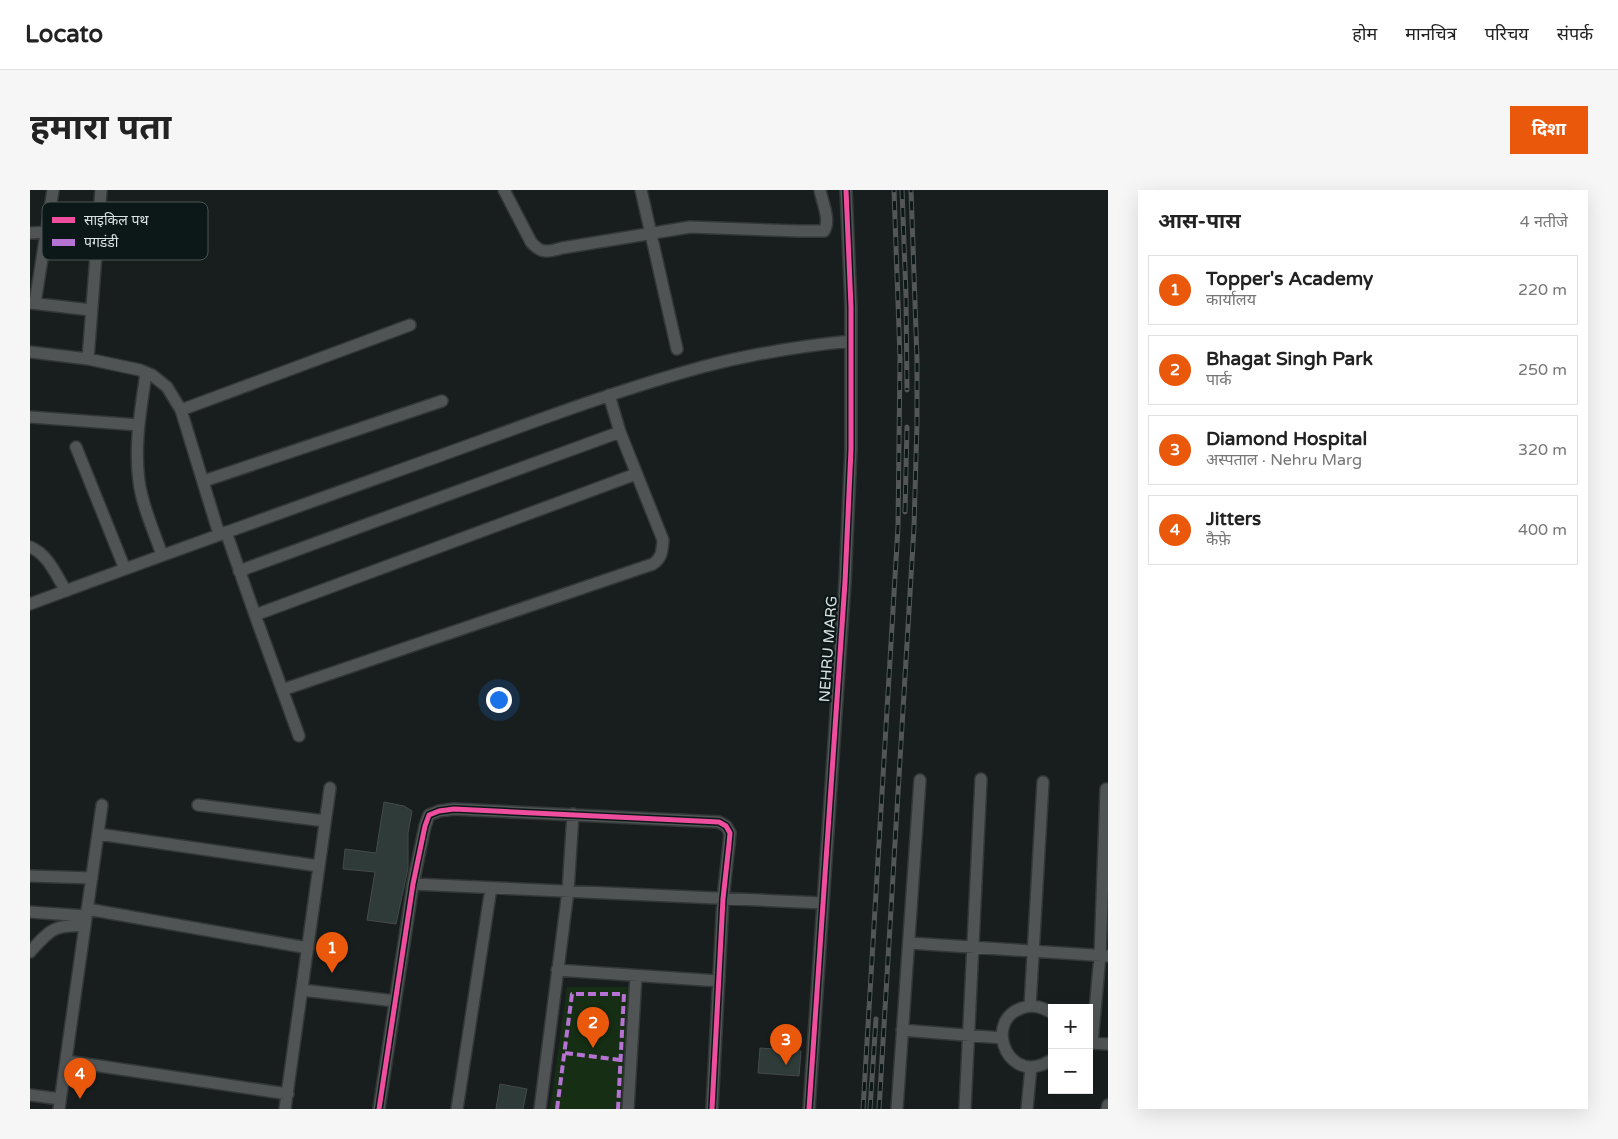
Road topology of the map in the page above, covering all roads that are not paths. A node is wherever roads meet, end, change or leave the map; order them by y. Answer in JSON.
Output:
{"nodes":[{"id":1,"x":504,"y":190,"type":"edge"},
{"id":2,"x":641,"y":190,"type":"edge"},
{"id":3,"x":820,"y":190,"type":"edge"},
{"id":4,"x":846,"y":190,"type":"edge"},
{"id":5,"x":651,"y":233,"type":"junction"},
{"id":6,"x":42,"y":252,"type":"edge"},
{"id":7,"x":95,"y":260,"type":"edge"},
{"id":8,"x":32,"y":303,"type":"edge"},
{"id":9,"x":91,"y":310,"type":"junction"},
{"id":10,"x":410,"y":325,"type":"dead end"},
{"id":11,"x":851,"y":341,"type":"junction"},
{"id":12,"x":677,"y":349,"type":"dead end"},
{"id":13,"x":30,"y":352,"type":"edge"},
{"id":14,"x":88,"y":359,"type":"junction"},
{"id":15,"x":146,"y":373,"type":"junction"},
{"id":16,"x":609,"y":395,"type":"junction"},
{"id":17,"x":442,"y":401,"type":"dead end"},
{"id":18,"x":181,"y":410,"type":"junction"},
{"id":19,"x":30,"y":417,"type":"edge"},
{"id":20,"x":139,"y":426,"type":"junction"},
{"id":21,"x":620,"y":432,"type":"junction"},
{"id":22,"x":76,"y":447,"type":"dead end"},
{"id":23,"x":636,"y":474,"type":"junction"},
{"id":24,"x":204,"y":481,"type":"junction"},
{"id":25,"x":223,"y":533,"type":"junction"},
{"id":26,"x":30,"y":547,"type":"edge"},
{"id":27,"x":162,"y":555,"type":"junction"},
{"id":28,"x":125,"y":569,"type":"junction"},
{"id":29,"x":239,"y":570,"type":"junction"},
{"id":30,"x":66,"y":591,"type":"junction"},
{"id":31,"x":30,"y":604,"type":"edge"},
{"id":32,"x":255,"y":615,"type":"junction"},
{"id":33,"x":282,"y":690,"type":"junction"},
{"id":34,"x":299,"y":736,"type":"dead end"},
{"id":35,"x":981,"y":779,"type":"dead end"},
{"id":36,"x":920,"y":780,"type":"dead end"},
{"id":37,"x":1043,"y":782,"type":"dead end"},
{"id":38,"x":330,"y":788,"type":"dead end"},
{"id":39,"x":1106,"y":789,"type":"dead end"},
{"id":40,"x":102,"y":804,"type":"dead end"},
{"id":41,"x":198,"y":805,"type":"dead end"},
{"id":42,"x":573,"y":814,"type":"junction"},
{"id":43,"x":325,"y":821,"type":"junction"},
{"id":44,"x":98,"y":834,"type":"junction"},
{"id":45,"x":319,"y":866,"type":"junction"},
{"id":46,"x":30,"y":876,"type":"edge"},
{"id":47,"x":92,"y":878,"type":"junction"},
{"id":48,"x":413,"y":884,"type":"junction"},
{"id":49,"x":490,"y":888,"type":"junction"},
{"id":50,"x":568,"y":891,"type":"junction"},
{"id":51,"x":724,"y":899,"type":"junction"},
{"id":52,"x":822,"y":904,"type":"junction"},
{"id":53,"x":30,"y":912,"type":"edge"},
{"id":54,"x":86,"y":917,"type":"junction"},
{"id":55,"x":909,"y":943,"type":"junction"},
{"id":56,"x":973,"y":946,"type":"junction"},
{"id":57,"x":308,"y":948,"type":"junction"},
{"id":58,"x":1033,"y":950,"type":"junction"},
{"id":59,"x":30,"y":952,"type":"edge"},
{"id":60,"x":1104,"y":956,"type":"edge"},
{"id":61,"x":557,"y":970,"type":"junction"},
{"id":62,"x":636,"y":976,"type":"junction"},
{"id":63,"x":719,"y":981,"type":"junction"},
{"id":64,"x":302,"y":990,"type":"junction"},
{"id":65,"x":396,"y":1001,"type":"junction"},
{"id":66,"x":1030,"y":1006,"type":"junction"},
{"id":67,"x":1048,"y":1011,"type":"edge"},
{"id":68,"x":902,"y":1030,"type":"junction"},
{"id":69,"x":1093,"y":1030,"type":"edge"},
{"id":70,"x":969,"y":1036,"type":"junction"},
{"id":71,"x":1002,"y":1038,"type":"junction"},
{"id":72,"x":1093,"y":1043,"type":"edge"},
{"id":73,"x":1108,"y":1044,"type":"edge"},
{"id":74,"x":66,"y":1061,"type":"junction"},
{"id":75,"x":1048,"y":1062,"type":"edge"},
{"id":76,"x":1031,"y":1067,"type":"junction"},
{"id":77,"x":288,"y":1094,"type":"junction"},
{"id":78,"x":30,"y":1095,"type":"edge"},
{"id":79,"x":59,"y":1104,"type":"edge"},
{"id":80,"x":1108,"y":1105,"type":"edge"},
{"id":81,"x":286,"y":1109,"type":"edge"},
{"id":82,"x":383,"y":1109,"type":"edge"},
{"id":83,"x":457,"y":1109,"type":"edge"},
{"id":84,"x":540,"y":1109,"type":"edge"},
{"id":85,"x":628,"y":1109,"type":"edge"},
{"id":86,"x":712,"y":1109,"type":"edge"},
{"id":87,"x":809,"y":1109,"type":"edge"},
{"id":88,"x":897,"y":1109,"type":"edge"},
{"id":89,"x":965,"y":1109,"type":"edge"},
{"id":90,"x":1027,"y":1109,"type":"edge"},
{"id":91,"x":1107,"y":1109,"type":"edge"}],
"edges":[{"from":1,"to":5,"type":"street"},
{"from":2,"to":5,"type":"street"},
{"from":3,"to":5,"type":"street"},
{"from":4,"to":11,"type":"street","name":"NEHRU MARG"},
{"from":5,"to":12,"type":"street"},
{"from":6,"to":8,"type":"street"},
{"from":7,"to":9,"type":"street"},
{"from":8,"to":9,"type":"street"},
{"from":9,"to":14,"type":"street"},
{"from":10,"to":18,"type":"street"},
{"from":11,"to":16,"type":"street"},
{"from":11,"to":52,"type":"street","name":"NEHRU MARG"},
{"from":13,"to":14,"type":"street"},
{"from":14,"to":15,"type":"street"},
{"from":15,"to":18,"type":"street"},
{"from":15,"to":20,"type":"street"},
{"from":16,"to":21,"type":"street"},
{"from":16,"to":25,"type":"street"},
{"from":17,"to":24,"type":"street"},
{"from":18,"to":24,"type":"street"},
{"from":19,"to":20,"type":"street"},
{"from":20,"to":27,"type":"street"},
{"from":21,"to":23,"type":"street"},
{"from":21,"to":29,"type":"street"},
{"from":22,"to":28,"type":"street"},
{"from":23,"to":32,"type":"street"},
{"from":23,"to":33,"type":"street"},
{"from":24,"to":25,"type":"street"},
{"from":25,"to":27,"type":"street"},
{"from":25,"to":29,"type":"street"},
{"from":26,"to":30,"type":"street"},
{"from":27,"to":28,"type":"street"},
{"from":28,"to":30,"type":"street"},
{"from":29,"to":32,"type":"street"},
{"from":30,"to":31,"type":"street"},
{"from":32,"to":33,"type":"street"},
{"from":33,"to":34,"type":"street"},
{"from":35,"to":56,"type":"street"},
{"from":36,"to":55,"type":"street"},
{"from":37,"to":58,"type":"street"},
{"from":38,"to":43,"type":"street"},
{"from":39,"to":60,"type":"street"},
{"from":40,"to":44,"type":"street"},
{"from":41,"to":43,"type":"street"},
{"from":42,"to":48,"type":"street"},
{"from":42,"to":50,"type":"street"},
{"from":42,"to":51,"type":"street"},
{"from":43,"to":45,"type":"street"},
{"from":44,"to":45,"type":"street"},
{"from":44,"to":47,"type":"street"},
{"from":45,"to":57,"type":"street"},
{"from":46,"to":47,"type":"street"},
{"from":47,"to":54,"type":"street"},
{"from":48,"to":49,"type":"street"},
{"from":48,"to":65,"type":"street"},
{"from":49,"to":50,"type":"street"},
{"from":49,"to":83,"type":"street"},
{"from":50,"to":51,"type":"street"},
{"from":50,"to":61,"type":"street"},
{"from":51,"to":52,"type":"street"},
{"from":51,"to":63,"type":"street"},
{"from":52,"to":87,"type":"street","name":"NEHRU MARG"},
{"from":53,"to":54,"type":"street"},
{"from":54,"to":57,"type":"street"},
{"from":54,"to":59,"type":"street"},
{"from":54,"to":74,"type":"street"},
{"from":55,"to":56,"type":"street"},
{"from":55,"to":68,"type":"street"},
{"from":56,"to":58,"type":"street"},
{"from":56,"to":70,"type":"street"},
{"from":57,"to":64,"type":"street"},
{"from":58,"to":60,"type":"street"},
{"from":58,"to":66,"type":"street"},
{"from":60,"to":69,"type":"street"},
{"from":61,"to":62,"type":"street"},
{"from":61,"to":84,"type":"street"},
{"from":62,"to":63,"type":"street"},
{"from":62,"to":85,"type":"street"},
{"from":63,"to":86,"type":"street"},
{"from":64,"to":65,"type":"street"},
{"from":64,"to":77,"type":"street"},
{"from":65,"to":82,"type":"street"},
{"from":66,"to":67,"type":"street"},
{"from":66,"to":71,"type":"street"},
{"from":68,"to":70,"type":"street"},
{"from":68,"to":88,"type":"street"},
{"from":70,"to":71,"type":"street"},
{"from":70,"to":89,"type":"street"},
{"from":71,"to":76,"type":"street"},
{"from":72,"to":73,"type":"street"},
{"from":74,"to":77,"type":"street"},
{"from":74,"to":79,"type":"street"},
{"from":75,"to":76,"type":"street"},
{"from":76,"to":90,"type":"street"},
{"from":77,"to":81,"type":"street"},
{"from":78,"to":79,"type":"street"},
{"from":80,"to":91,"type":"street"}]}
